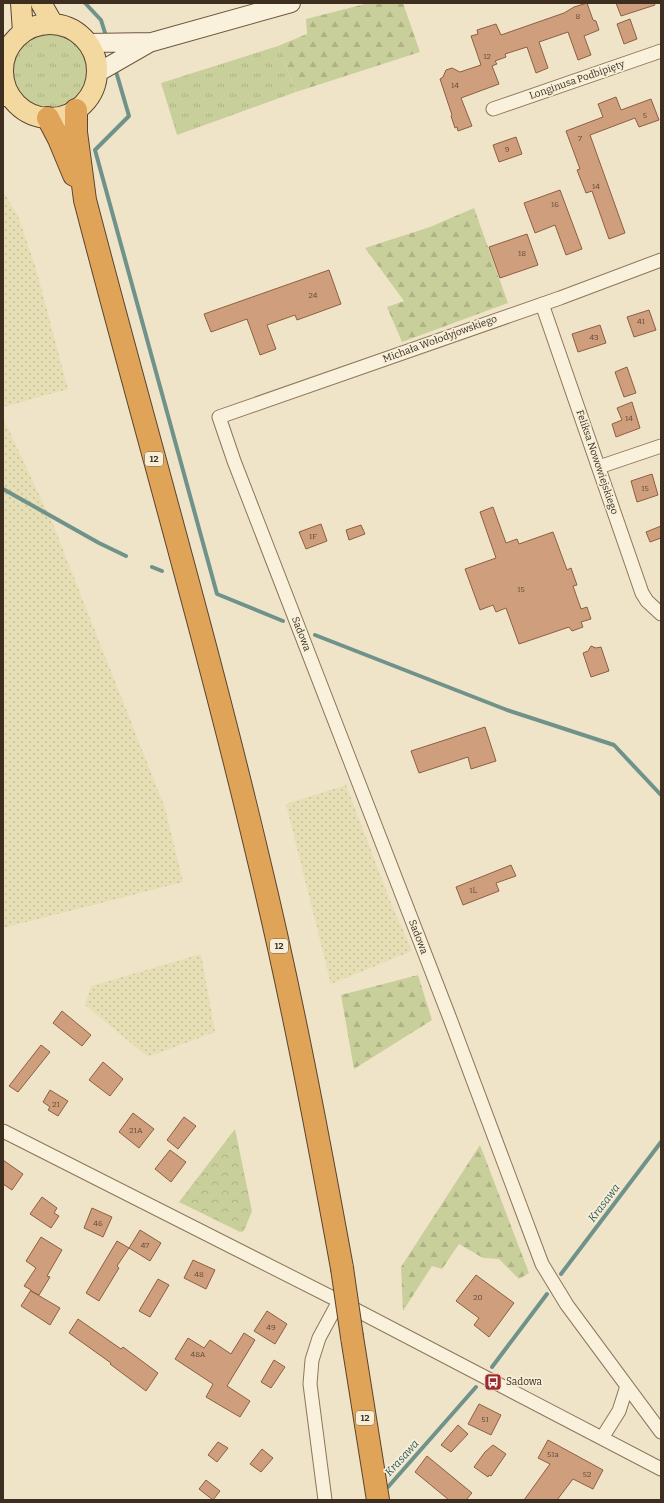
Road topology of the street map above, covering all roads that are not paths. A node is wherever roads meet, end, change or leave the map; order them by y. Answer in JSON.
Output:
{"nodes":[{"id":1,"x":21,"y":3,"type":"edge"},
{"id":2,"x":41,"y":3,"type":"edge"},
{"id":3,"x":290,"y":3,"type":"edge"},
{"id":4,"x":53,"y":24,"type":"junction"},
{"id":5,"x":23,"y":32,"type":"junction"},
{"id":6,"x":152,"y":42,"type":"junction"},
{"id":7,"x":101,"y":43,"type":"junction"},
{"id":8,"x":661,"y":51,"type":"edge"},
{"id":9,"x":3,"y":66,"type":"edge"},
{"id":10,"x":108,"y":67,"type":"junction"},
{"id":11,"x":7,"y":97,"type":"edge"},
{"id":12,"x":493,"y":109,"type":"dead end"},
{"id":13,"x":76,"y":110,"type":"junction"},
{"id":14,"x":48,"y":118,"type":"junction"},
{"id":15,"x":85,"y":200,"type":"junction"},
{"id":16,"x":661,"y":260,"type":"edge"},
{"id":17,"x":542,"y":304,"type":"junction"},
{"id":18,"x":219,"y":417,"type":"joint"},
{"id":19,"x":661,"y":446,"type":"edge"},
{"id":20,"x":599,"y":467,"type":"junction"},
{"id":21,"x":661,"y":614,"type":"edge"},
{"id":22,"x":3,"y":1131,"type":"edge"},
{"id":23,"x":338,"y":1301,"type":"junction"},
{"id":24,"x":628,"y":1386,"type":"junction"},
{"id":25,"x":661,"y":1432,"type":"edge"},
{"id":26,"x":602,"y":1438,"type":"junction"},
{"id":27,"x":661,"y":1469,"type":"edge"},
{"id":28,"x":325,"y":1500,"type":"edge"},
{"id":29,"x":378,"y":1500,"type":"edge"}],
"edges":[{"from":1,"to":5,"type":"main road"},
{"from":2,"to":4,"type":"main road"},
{"from":3,"to":6,"type":"main road"},
{"from":4,"to":5,"type":"main road"},
{"from":4,"to":7,"type":"main road"},
{"from":5,"to":9,"type":"main road"},
{"from":6,"to":7,"type":"main road"},
{"from":6,"to":10,"type":"main road"},
{"from":7,"to":10,"type":"main road"},
{"from":8,"to":12,"type":"street","name":"Longinusa Podbipięty"},
{"from":9,"to":11,"type":"main road"},
{"from":10,"to":13,"type":"main road"},
{"from":11,"to":14,"type":"main road"},
{"from":13,"to":14,"type":"main road"},
{"from":13,"to":15,"type":"highway","number":"12"},
{"from":14,"to":15,"type":"highway","number":"12"},
{"from":15,"to":29,"type":"highway","number":"12","bridge":true},
{"from":16,"to":17,"type":"street","name":"Michała Wołodyjowskiego"},
{"from":17,"to":18,"type":"street","name":"Michała Wołodyjowskiego"},
{"from":17,"to":20,"type":"street","name":"Feliksa Nowowiejskiego"},
{"from":18,"to":24,"type":"street","name":"Sadowa"},
{"from":19,"to":20,"type":"street"},
{"from":20,"to":21,"type":"street","name":"Feliksa Nowowiejskiego"},
{"from":22,"to":23,"type":"street"},
{"from":23,"to":26,"type":"street"},
{"from":23,"to":28,"type":"street"},
{"from":24,"to":25,"type":"street","name":"Sadowa"},
{"from":24,"to":26,"type":"street"},
{"from":26,"to":27,"type":"street"}]}
